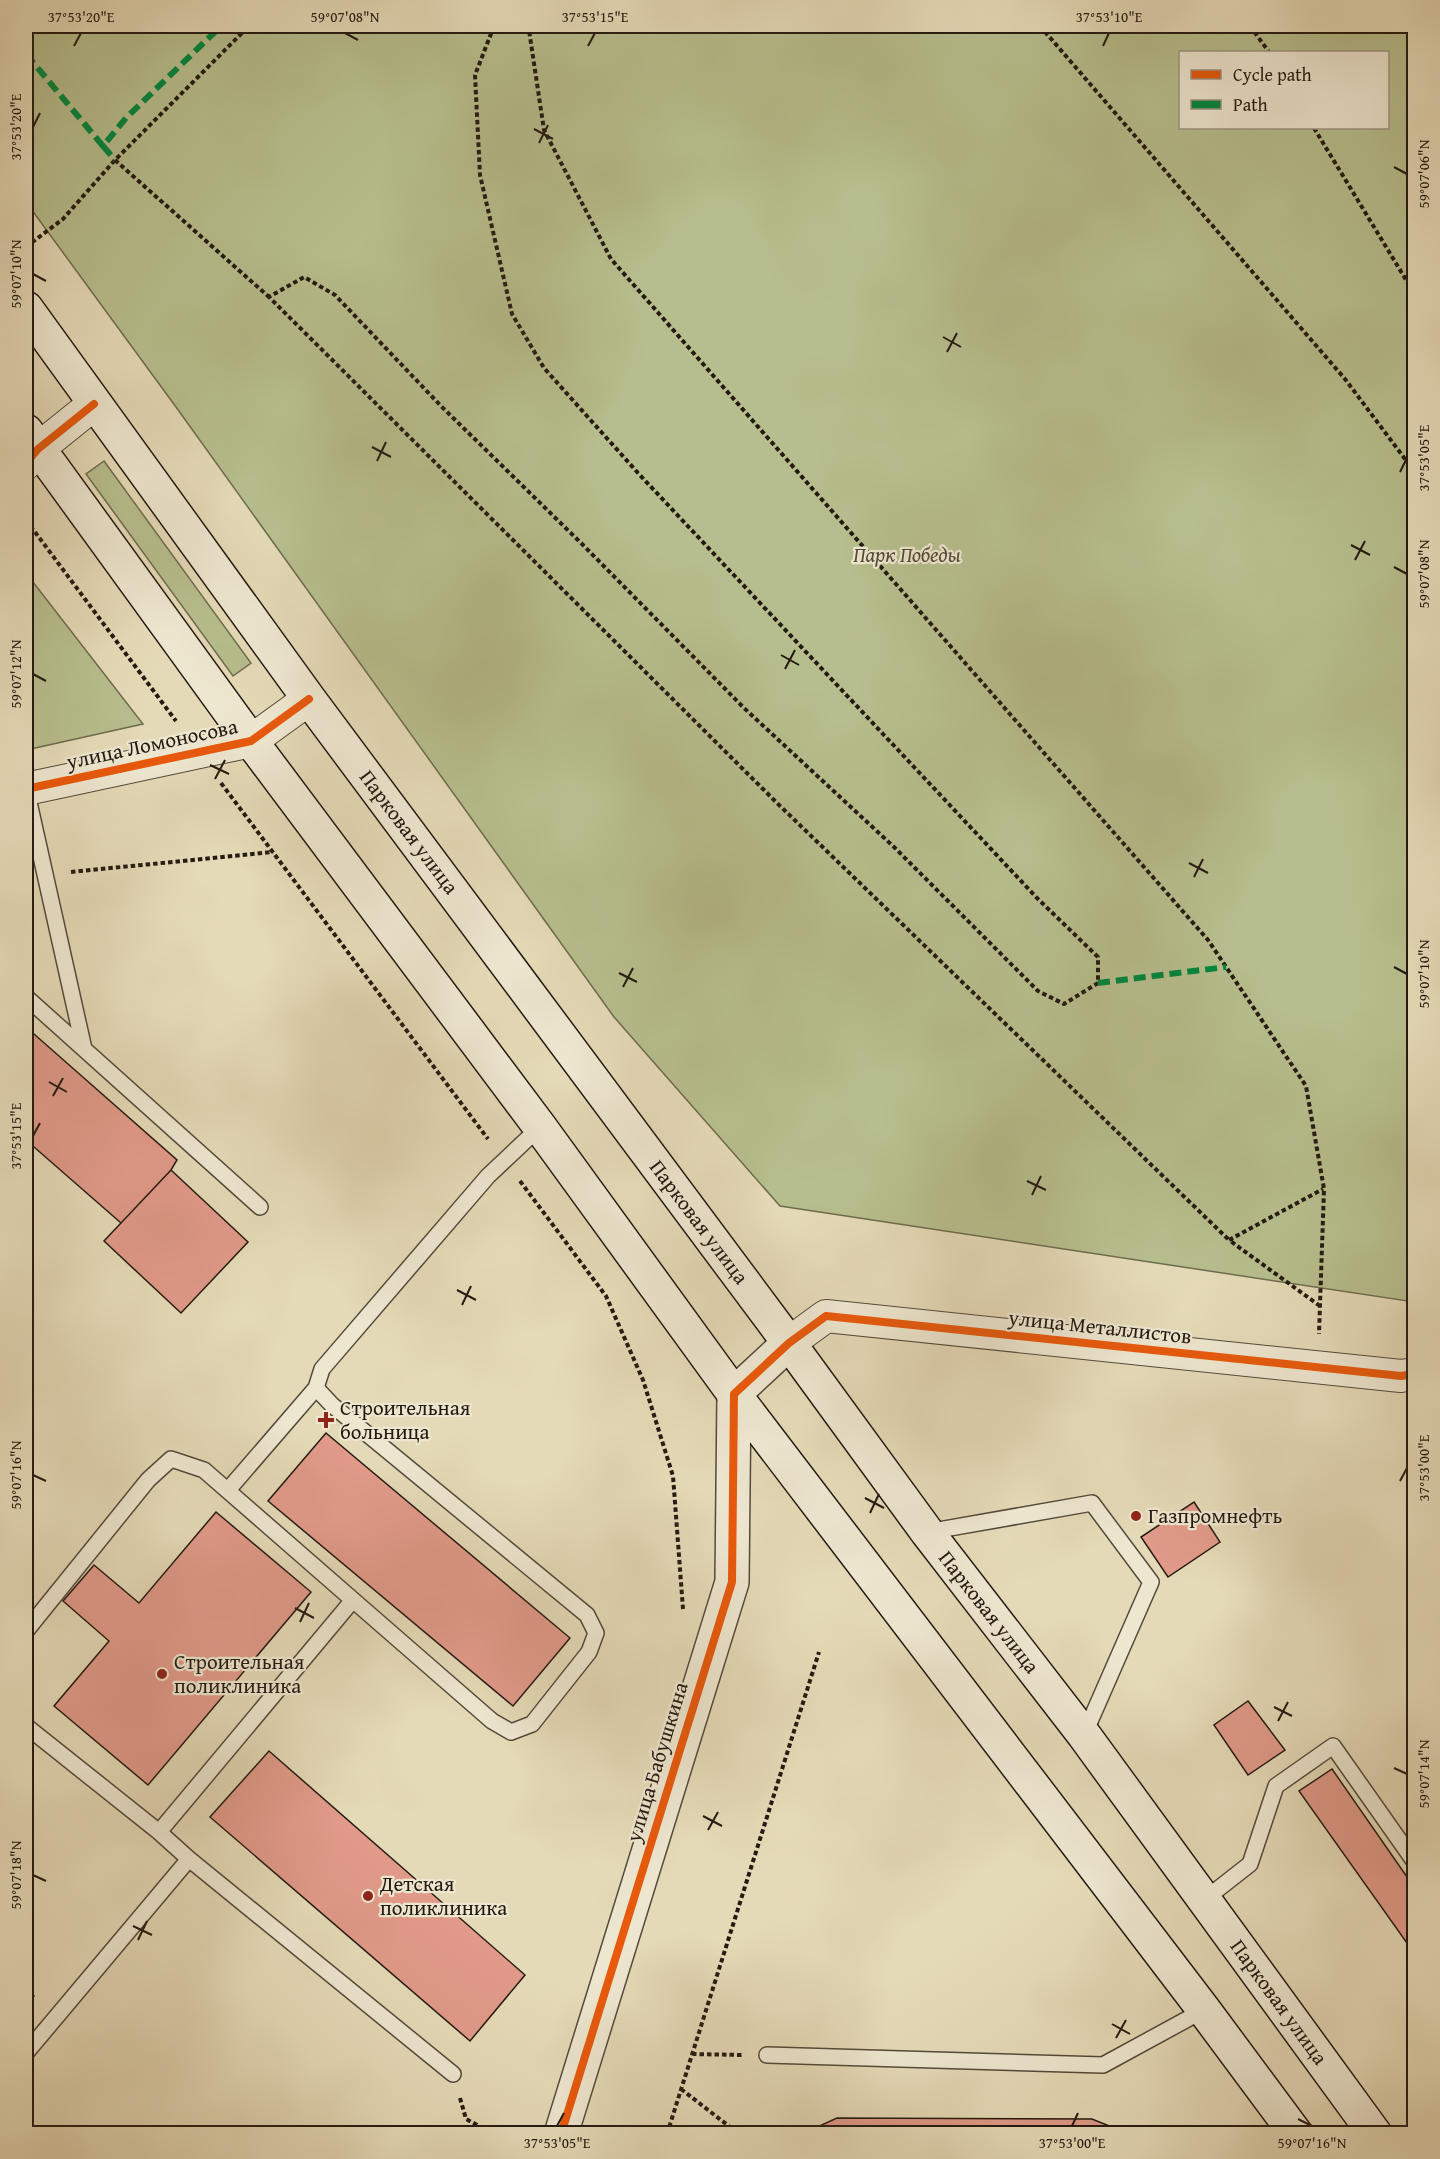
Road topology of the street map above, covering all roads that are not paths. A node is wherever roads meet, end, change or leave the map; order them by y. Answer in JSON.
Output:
{"nodes":[{"id":1,"x":26,"y":308,"type":"edge"},
{"id":2,"x":94,"y":404,"type":"junction"},
{"id":3,"x":30,"y":448,"type":"edge"},
{"id":4,"x":309,"y":699,"type":"junction"},
{"id":5,"x":251,"y":741,"type":"junction"},
{"id":6,"x":26,"y":789,"type":"edge"},
{"id":7,"x":26,"y":997,"type":"edge"},
{"id":8,"x":84,"y":1049,"type":"junction"},
{"id":9,"x":540,"y":1127,"type":"junction"},
{"id":10,"x":260,"y":1208,"type":"dead end"},
{"id":11,"x":789,"y":1343,"type":"junction"},
{"id":12,"x":1414,"y":1374,"type":"edge"},
{"id":13,"x":316,"y":1388,"type":"junction"},
{"id":14,"x":734,"y":1394,"type":"junction"},
{"id":15,"x":228,"y":1490,"type":"junction"},
{"id":16,"x":927,"y":1533,"type":"junction"},
{"id":17,"x":353,"y":1600,"type":"junction"},
{"id":18,"x":26,"y":1631,"type":"edge"},
{"id":19,"x":26,"y":1726,"type":"edge"},
{"id":20,"x":1084,"y":1735,"type":"junction"},
{"id":21,"x":159,"y":1832,"type":"junction"},
{"id":22,"x":189,"y":1859,"type":"junction"},
{"id":23,"x":1414,"y":1862,"type":"edge"},
{"id":24,"x":1204,"y":1900,"type":"junction"},
{"id":25,"x":1204,"y":2010,"type":"junction"},
{"id":26,"x":26,"y":2053,"type":"edge"},
{"id":27,"x":767,"y":2055,"type":"road end"},
{"id":28,"x":453,"y":2074,"type":"road end"},
{"id":29,"x":561,"y":2133,"type":"edge"},
{"id":30,"x":1296,"y":2133,"type":"edge"},
{"id":31,"x":1375,"y":2133,"type":"edge"}],
"edges":[{"from":1,"to":2,"type":"main road","name":"Парковая улица"},
{"from":2,"to":3,"type":"street"},
{"from":2,"to":4,"type":"main road","name":"Парковая улица"},
{"from":3,"to":5,"type":"main road"},
{"from":4,"to":5,"type":"street","name":"улица Ломоносова"},
{"from":4,"to":11,"type":"main road","name":"Парковая улица"},
{"from":5,"to":6,"type":"street","name":"улица Ломоносова"},
{"from":5,"to":9,"type":"main road"},
{"from":6,"to":8,"type":"lane"},
{"from":7,"to":8,"type":"lane"},
{"from":8,"to":10,"type":"lane"},
{"from":9,"to":13,"type":"lane"},
{"from":9,"to":14,"type":"main road"},
{"from":11,"to":12,"type":"street","name":"улица Металлистов"},
{"from":11,"to":14,"type":"main road"},
{"from":11,"to":16,"type":"main road","name":"Парковая улица"},
{"from":13,"to":15,"type":"lane"},
{"from":13,"to":17,"type":"lane"},
{"from":14,"to":25,"type":"main road"},
{"from":14,"to":29,"type":"main road","name":"улица Бабушкина"},
{"from":15,"to":17,"type":"lane"},
{"from":15,"to":18,"type":"lane"},
{"from":16,"to":20,"type":"main road","name":"Парковая улица"},
{"from":16,"to":20,"type":"lane"},
{"from":17,"to":21,"type":"lane"},
{"from":19,"to":21,"type":"lane"},
{"from":20,"to":24,"type":"main road","name":"Парковая улица"},
{"from":21,"to":22,"type":"lane"},
{"from":22,"to":26,"type":"lane"},
{"from":22,"to":28,"type":"lane"},
{"from":23,"to":24,"type":"lane"},
{"from":24,"to":31,"type":"main road","name":"Парковая улица"},
{"from":25,"to":27,"type":"lane"},
{"from":25,"to":30,"type":"main road"}]}
